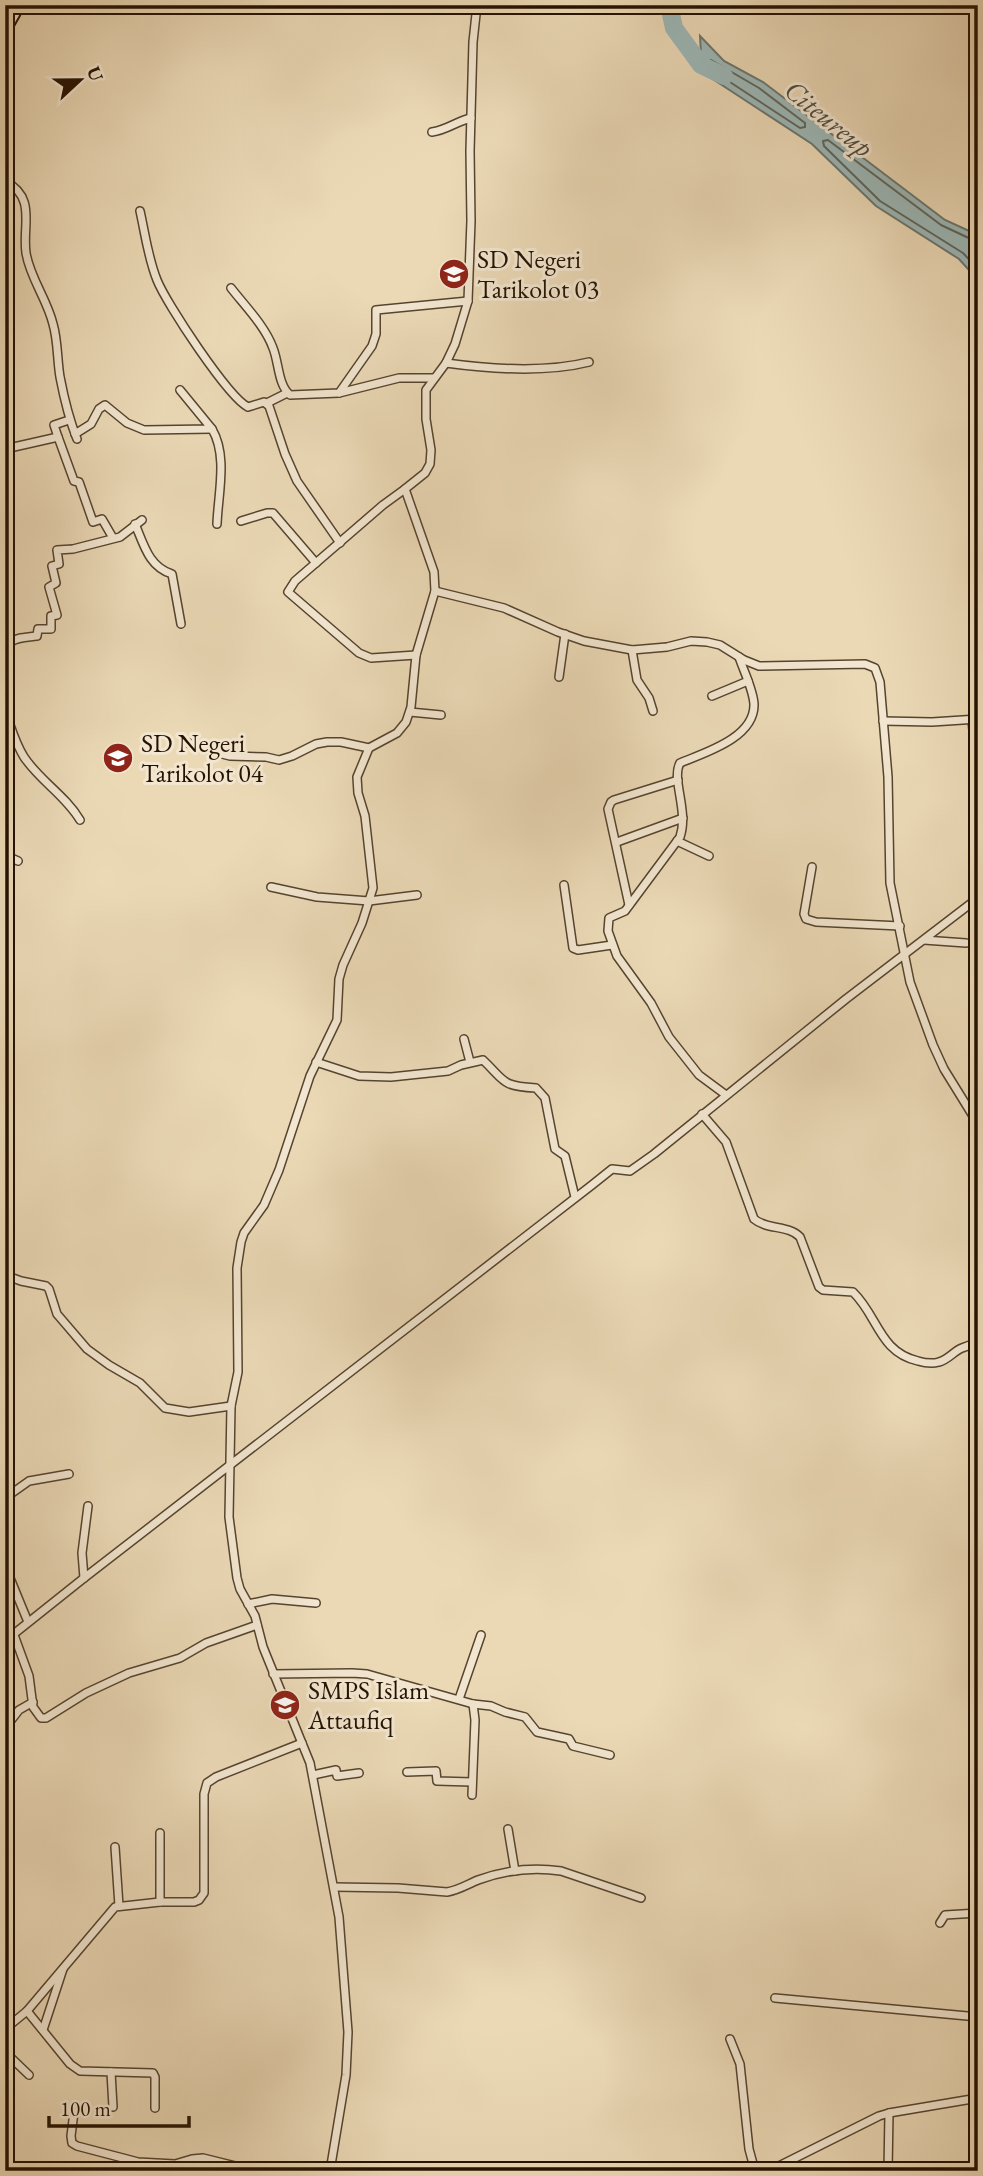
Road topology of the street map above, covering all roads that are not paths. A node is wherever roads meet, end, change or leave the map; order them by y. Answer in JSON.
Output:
{"nodes":[{"id":1,"x":19,"y":5,"type":"edge"},
{"id":2,"x":477,"y":5,"type":"edge"},
{"id":3,"x":5,"y":30,"type":"edge"},
{"id":4,"x":471,"y":118,"type":"junction"},
{"id":5,"x":432,"y":132,"type":"dead end"},
{"id":6,"x":5,"y":181,"type":"edge"},
{"id":7,"x":140,"y":211,"type":"dead end"},
{"id":8,"x":231,"y":288,"type":"dead end"},
{"id":9,"x":468,"y":301,"type":"junction"},
{"id":10,"x":589,"y":362,"type":"dead end"},
{"id":11,"x":446,"y":363,"type":"junction"},
{"id":12,"x":433,"y":378,"type":"junction"},
{"id":13,"x":180,"y":390,"type":"dead end"},
{"id":14,"x":287,"y":393,"type":"junction"},
{"id":15,"x":339,"y":393,"type":"junction"},
{"id":16,"x":267,"y":403,"type":"junction"},
{"id":17,"x":69,"y":420,"type":"junction"},
{"id":18,"x":212,"y":429,"type":"junction"},
{"id":19,"x":58,"y":437,"type":"junction"},
{"id":20,"x":5,"y":449,"type":"edge"},
{"id":21,"x":405,"y":489,"type":"junction"},
{"id":22,"x":241,"y":521,"type":"dead end"},
{"id":23,"x":217,"y":524,"type":"dead end"},
{"id":24,"x":113,"y":538,"type":"junction"},
{"id":25,"x":340,"y":543,"type":"junction"},
{"id":26,"x":316,"y":563,"type":"junction"},
{"id":27,"x":435,"y":591,"type":"junction"},
{"id":28,"x":181,"y":624,"type":"dead end"},
{"id":29,"x":565,"y":634,"type":"junction"},
{"id":30,"x":632,"y":650,"type":"junction"},
{"id":31,"x":416,"y":655,"type":"junction"},
{"id":32,"x":739,"y":657,"type":"junction"},
{"id":33,"x":5,"y":662,"type":"edge"},
{"id":34,"x":559,"y":677,"type":"dead end"},
{"id":35,"x":748,"y":681,"type":"junction"},
{"id":36,"x":712,"y":696,"type":"dead end"},
{"id":37,"x":5,"y":711,"type":"edge"},
{"id":38,"x":653,"y":711,"type":"dead end"},
{"id":39,"x":410,"y":712,"type":"junction"},
{"id":40,"x":441,"y":715,"type":"dead end"},
{"id":41,"x":975,"y":719,"type":"edge"},
{"id":42,"x":883,"y":721,"type":"junction"},
{"id":43,"x":14,"y":736,"type":"junction"},
{"id":44,"x":5,"y":740,"type":"edge"},
{"id":45,"x":188,"y":743,"type":"dead end"},
{"id":46,"x":369,"y":748,"type":"junction"},
{"id":47,"x":678,"y":780,"type":"junction"},
{"id":48,"x":978,"y":785,"type":"edge"},
{"id":49,"x":683,"y":818,"type":"junction"},
{"id":50,"x":80,"y":820,"type":"dead end"},
{"id":51,"x":677,"y":841,"type":"junction"},
{"id":52,"x":617,"y":842,"type":"junction"},
{"id":53,"x":5,"y":855,"type":"edge"},
{"id":54,"x":709,"y":856,"type":"dead end"},
{"id":55,"x":18,"y":861,"type":"dead end"},
{"id":56,"x":812,"y":867,"type":"dead end"},
{"id":57,"x":564,"y":885,"type":"dead end"},
{"id":58,"x":271,"y":887,"type":"dead end"},
{"id":59,"x":417,"y":895,"type":"dead end"},
{"id":60,"x":978,"y":898,"type":"edge"},
{"id":61,"x":369,"y":901,"type":"junction"},
{"id":62,"x":629,"y":905,"type":"junction"},
{"id":63,"x":900,"y":926,"type":"junction"},
{"id":64,"x":924,"y":940,"type":"junction"},
{"id":65,"x":966,"y":943,"type":"dead end"},
{"id":66,"x":612,"y":945,"type":"junction"},
{"id":67,"x":905,"y":954,"type":"junction"},
{"id":68,"x":464,"y":1040,"type":"dead end"},
{"id":69,"x":316,"y":1062,"type":"junction"},
{"id":70,"x":470,"y":1062,"type":"junction"},
{"id":71,"x":726,"y":1095,"type":"junction"},
{"id":72,"x":702,"y":1114,"type":"junction"},
{"id":73,"x":978,"y":1124,"type":"edge"},
{"id":74,"x":575,"y":1197,"type":"junction"},
{"id":75,"x":5,"y":1275,"type":"edge"},
{"id":76,"x":978,"y":1343,"type":"edge"},
{"id":77,"x":231,"y":1406,"type":"junction"},
{"id":78,"x":229,"y":1465,"type":"junction"},
{"id":79,"x":69,"y":1474,"type":"dead end"},
{"id":80,"x":5,"y":1498,"type":"edge"},
{"id":81,"x":88,"y":1506,"type":"dead end"},
{"id":82,"x":5,"y":1566,"type":"edge"},
{"id":83,"x":83,"y":1578,"type":"junction"},
{"id":84,"x":316,"y":1603,"type":"dead end"},
{"id":85,"x":248,"y":1604,"type":"junction"},
{"id":86,"x":28,"y":1622,"type":"junction"},
{"id":87,"x":257,"y":1625,"type":"junction"},
{"id":88,"x":14,"y":1635,"type":"junction"},
{"id":89,"x":481,"y":1635,"type":"dead end"},
{"id":90,"x":5,"y":1642,"type":"edge"},
{"id":91,"x":273,"y":1674,"type":"junction"},
{"id":92,"x":459,"y":1699,"type":"junction"},
{"id":93,"x":33,"y":1702,"type":"junction"},
{"id":94,"x":473,"y":1703,"type":"junction"},
{"id":95,"x":5,"y":1728,"type":"edge"},
{"id":96,"x":302,"y":1743,"type":"junction"},
{"id":97,"x":610,"y":1755,"type":"dead end"},
{"id":98,"x":407,"y":1772,"type":"dead end"},
{"id":99,"x":359,"y":1773,"type":"dead end"},
{"id":100,"x":313,"y":1775,"type":"junction"},
{"id":101,"x":472,"y":1782,"type":"junction"},
{"id":102,"x":472,"y":1795,"type":"dead end"},
{"id":103,"x":508,"y":1829,"type":"dead end"},
{"id":104,"x":160,"y":1833,"type":"dead end"},
{"id":105,"x":115,"y":1847,"type":"dead end"},
{"id":106,"x":515,"y":1871,"type":"junction"},
{"id":107,"x":334,"y":1887,"type":"junction"},
{"id":108,"x":641,"y":1898,"type":"dead end"},
{"id":109,"x":160,"y":1902,"type":"junction"},
{"id":110,"x":119,"y":1906,"type":"junction"},
{"id":111,"x":978,"y":1913,"type":"edge"},
{"id":112,"x":940,"y":1923,"type":"dead end"},
{"id":113,"x":65,"y":1965,"type":"junction"},
{"id":114,"x":775,"y":1998,"type":"dead end"},
{"id":115,"x":27,"y":2011,"type":"junction"},
{"id":116,"x":978,"y":2017,"type":"edge"},
{"id":117,"x":5,"y":2029,"type":"edge"},
{"id":118,"x":43,"y":2030,"type":"junction"},
{"id":119,"x":730,"y":2039,"type":"dead end"},
{"id":120,"x":5,"y":2052,"type":"edge"},
{"id":121,"x":111,"y":2072,"type":"junction"},
{"id":122,"x":29,"y":2075,"type":"dead end"},
{"id":123,"x":978,"y":2098,"type":"edge"},
{"id":124,"x":113,"y":2107,"type":"dead end"},
{"id":125,"x":155,"y":2108,"type":"dead end"},
{"id":126,"x":74,"y":2112,"type":"dead end"},
{"id":127,"x":889,"y":2113,"type":"junction"},
{"id":128,"x":255,"y":2171,"type":"edge"},
{"id":129,"x":330,"y":2171,"type":"edge"},
{"id":130,"x":755,"y":2171,"type":"edge"},
{"id":131,"x":769,"y":2171,"type":"edge"},
{"id":132,"x":888,"y":2171,"type":"edge"}],
"edges":[{"from":1,"to":3,"type":"main road"},
{"from":2,"to":4,"type":"street"},
{"from":4,"to":5,"type":"street"},
{"from":4,"to":9,"type":"street"},
{"from":6,"to":17,"type":"street"},
{"from":7,"to":16,"type":"street"},
{"from":8,"to":14,"type":"street"},
{"from":9,"to":11,"type":"street"},
{"from":9,"to":15,"type":"street"},
{"from":10,"to":11,"type":"street"},
{"from":11,"to":12,"type":"street"},
{"from":12,"to":15,"type":"street"},
{"from":12,"to":21,"type":"street"},
{"from":13,"to":18,"type":"street"},
{"from":14,"to":15,"type":"street"},
{"from":14,"to":16,"type":"street"},
{"from":16,"to":25,"type":"street"},
{"from":17,"to":18,"type":"street"},
{"from":17,"to":19,"type":"street"},
{"from":18,"to":23,"type":"street"},
{"from":19,"to":20,"type":"street"},
{"from":19,"to":24,"type":"street"},
{"from":21,"to":25,"type":"street"},
{"from":21,"to":27,"type":"street"},
{"from":22,"to":26,"type":"street"},
{"from":24,"to":28,"type":"street"},
{"from":24,"to":33,"type":"street"},
{"from":25,"to":26,"type":"street"},
{"from":26,"to":31,"type":"street"},
{"from":27,"to":29,"type":"street"},
{"from":27,"to":31,"type":"street"},
{"from":29,"to":30,"type":"street"},
{"from":29,"to":34,"type":"street"},
{"from":30,"to":32,"type":"street"},
{"from":30,"to":38,"type":"street"},
{"from":31,"to":39,"type":"street"},
{"from":32,"to":35,"type":"street"},
{"from":32,"to":42,"type":"street"},
{"from":35,"to":36,"type":"street"},
{"from":35,"to":47,"type":"street"},
{"from":37,"to":43,"type":"street"},
{"from":39,"to":40,"type":"street"},
{"from":39,"to":46,"type":"street"},
{"from":41,"to":42,"type":"street"},
{"from":41,"to":48,"type":"street"},
{"from":42,"to":63,"type":"street"},
{"from":43,"to":44,"type":"street"},
{"from":43,"to":50,"type":"street"},
{"from":45,"to":46,"type":"street"},
{"from":46,"to":61,"type":"street"},
{"from":47,"to":49,"type":"street"},
{"from":47,"to":52,"type":"street"},
{"from":49,"to":51,"type":"street"},
{"from":49,"to":52,"type":"street"},
{"from":51,"to":54,"type":"street"},
{"from":51,"to":62,"type":"street"},
{"from":52,"to":62,"type":"street"},
{"from":53,"to":55,"type":"street"},
{"from":56,"to":63,"type":"street"},
{"from":57,"to":66,"type":"street"},
{"from":58,"to":61,"type":"street"},
{"from":59,"to":61,"type":"street"},
{"from":60,"to":64,"type":"street"},
{"from":61,"to":69,"type":"street"},
{"from":62,"to":66,"type":"street"},
{"from":63,"to":67,"type":"street"},
{"from":64,"to":65,"type":"street"},
{"from":64,"to":67,"type":"street"},
{"from":66,"to":71,"type":"street"},
{"from":67,"to":71,"type":"street"},
{"from":67,"to":73,"type":"street"},
{"from":68,"to":70,"type":"street"},
{"from":69,"to":70,"type":"street"},
{"from":69,"to":77,"type":"street"},
{"from":70,"to":74,"type":"street"},
{"from":71,"to":72,"type":"street"},
{"from":72,"to":74,"type":"street"},
{"from":72,"to":76,"type":"street"},
{"from":74,"to":78,"type":"street"},
{"from":75,"to":77,"type":"street"},
{"from":77,"to":78,"type":"street"},
{"from":78,"to":83,"type":"street"},
{"from":78,"to":85,"type":"street"},
{"from":79,"to":80,"type":"street"},
{"from":81,"to":83,"type":"street"},
{"from":82,"to":86,"type":"street"},
{"from":83,"to":86,"type":"street"},
{"from":84,"to":85,"type":"street"},
{"from":85,"to":87,"type":"street"},
{"from":86,"to":88,"type":"street"},
{"from":87,"to":91,"type":"street"},
{"from":87,"to":93,"type":"street"},
{"from":88,"to":90,"type":"street"},
{"from":88,"to":93,"type":"street"},
{"from":89,"to":92,"type":"street"},
{"from":91,"to":92,"type":"street"},
{"from":91,"to":96,"type":"street"},
{"from":92,"to":94,"type":"street"},
{"from":93,"to":95,"type":"street"},
{"from":94,"to":97,"type":"street"},
{"from":94,"to":101,"type":"street"},
{"from":96,"to":100,"type":"street"},
{"from":96,"to":109,"type":"street"},
{"from":98,"to":101,"type":"street"},
{"from":99,"to":100,"type":"street"},
{"from":100,"to":107,"type":"street"},
{"from":101,"to":102,"type":"street"},
{"from":103,"to":106,"type":"street"},
{"from":104,"to":109,"type":"street"},
{"from":105,"to":110,"type":"street"},
{"from":106,"to":107,"type":"street"},
{"from":106,"to":108,"type":"street"},
{"from":107,"to":129,"type":"street"},
{"from":109,"to":110,"type":"street"},
{"from":110,"to":113,"type":"street"},
{"from":111,"to":112,"type":"street"},
{"from":113,"to":115,"type":"street"},
{"from":113,"to":118,"type":"street"},
{"from":114,"to":116,"type":"street"},
{"from":115,"to":117,"type":"street"},
{"from":115,"to":118,"type":"street"},
{"from":118,"to":121,"type":"street"},
{"from":119,"to":130,"type":"street"},
{"from":120,"to":122,"type":"street"},
{"from":121,"to":124,"type":"street"},
{"from":121,"to":125,"type":"street"},
{"from":123,"to":127,"type":"street"},
{"from":126,"to":128,"type":"street"},
{"from":127,"to":131,"type":"street"},
{"from":127,"to":132,"type":"street"}]}
